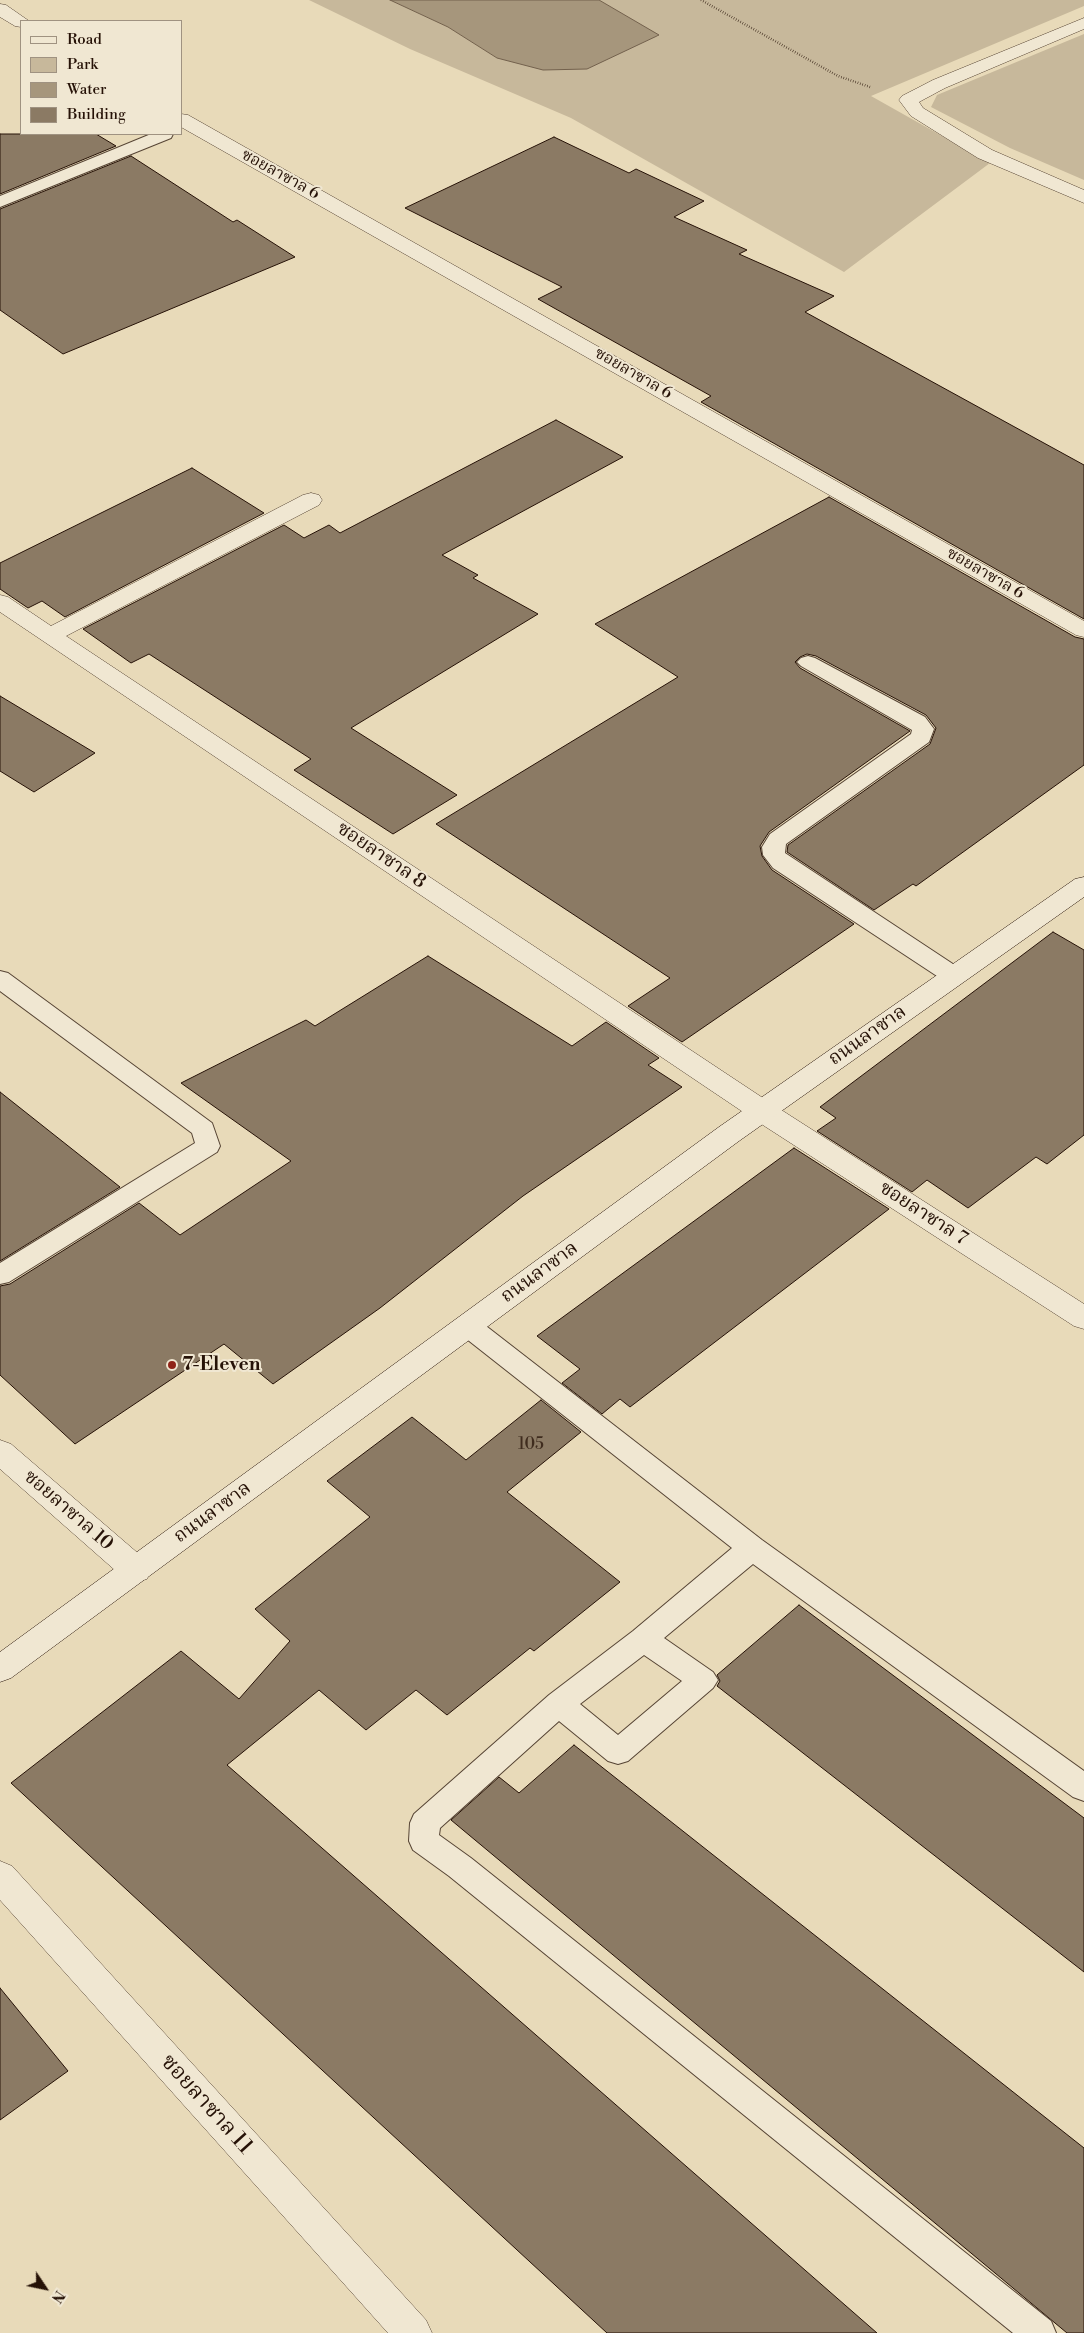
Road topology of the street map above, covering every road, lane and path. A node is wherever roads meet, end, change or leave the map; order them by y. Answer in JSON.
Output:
{"nodes":[{"id":1,"x":701,"y":0,"type":"edge"},
{"id":2,"x":0,"y":9,"type":"edge"},
{"id":3,"x":20,"y":21,"type":"edge"},
{"id":4,"x":1084,"y":23,"type":"edge"},
{"id":5,"x":908,"y":100,"type":"junction"},
{"id":6,"x":184,"y":123,"type":"edge"},
{"id":7,"x":163,"y":135,"type":"edge"},
{"id":8,"x":1084,"y":197,"type":"edge"},
{"id":9,"x":0,"y":202,"type":"edge"},
{"id":10,"x":311,"y":500,"type":"dead end"},
{"id":11,"x":0,"y":602,"type":"edge"},
{"id":12,"x":1084,"y":630,"type":"edge"},
{"id":13,"x":50,"y":635,"type":"junction"},
{"id":14,"x":808,"y":662,"type":"dead end"},
{"id":15,"x":1084,"y":885,"type":"edge"},
{"id":16,"x":954,"y":976,"type":"junction"},
{"id":17,"x":0,"y":980,"type":"edge"},
{"id":18,"x":762,"y":1111,"type":"junction"},
{"id":19,"x":0,"y":1275,"type":"edge"},
{"id":20,"x":1084,"y":1318,"type":"edge"},
{"id":21,"x":468,"y":1326,"type":"junction"},
{"id":22,"x":0,"y":1452,"type":"edge"},
{"id":23,"x":752,"y":1548,"type":"junction"},
{"id":24,"x":136,"y":1570,"type":"junction"},
{"id":25,"x":643,"y":1639,"type":"junction"},
{"id":26,"x":0,"y":1669,"type":"edge"},
{"id":27,"x":559,"y":1704,"type":"junction"},
{"id":28,"x":1084,"y":1788,"type":"edge"},
{"id":29,"x":0,"y":1876,"type":"edge"},
{"id":30,"x":413,"y":2333,"type":"edge"},
{"id":31,"x":1039,"y":2333,"type":"edge"}],
"edges":[{"from":1,"to":5,"type":"path"},
{"from":2,"to":3,"type":"street"},
{"from":4,"to":5,"type":"street"},
{"from":5,"to":8,"type":"street"},
{"from":6,"to":12,"type":"street","name":"ซอยลาซาล 6"},
{"from":7,"to":9,"type":"lane"},
{"from":10,"to":13,"type":"street"},
{"from":11,"to":13,"type":"street","name":"ซอยลาซาล 8"},
{"from":13,"to":18,"type":"street","name":"ซอยลาซาล 8"},
{"from":14,"to":16,"type":"lane"},
{"from":15,"to":16,"type":"street","name":"ถนนลาซาล"},
{"from":16,"to":18,"type":"street","name":"ถนนลาซาล"},
{"from":17,"to":19,"type":"lane"},
{"from":18,"to":20,"type":"street","name":"ซอยลาซาล 7"},
{"from":18,"to":21,"type":"street","name":"ถนนลาซาล"},
{"from":21,"to":23,"type":"lane"},
{"from":21,"to":24,"type":"street","name":"ถนนลาซาล"},
{"from":22,"to":24,"type":"street","name":"ซอยลาซาล 10"},
{"from":23,"to":25,"type":"lane"},
{"from":23,"to":28,"type":"lane"},
{"from":24,"to":26,"type":"street","name":"ถนนลาซาล"},
{"from":25,"to":27,"type":"lane"},
{"from":25,"to":27,"type":"lane"},
{"from":27,"to":31,"type":"lane"},
{"from":29,"to":30,"type":"street","name":"ซอยลาซาล 11"}]}
